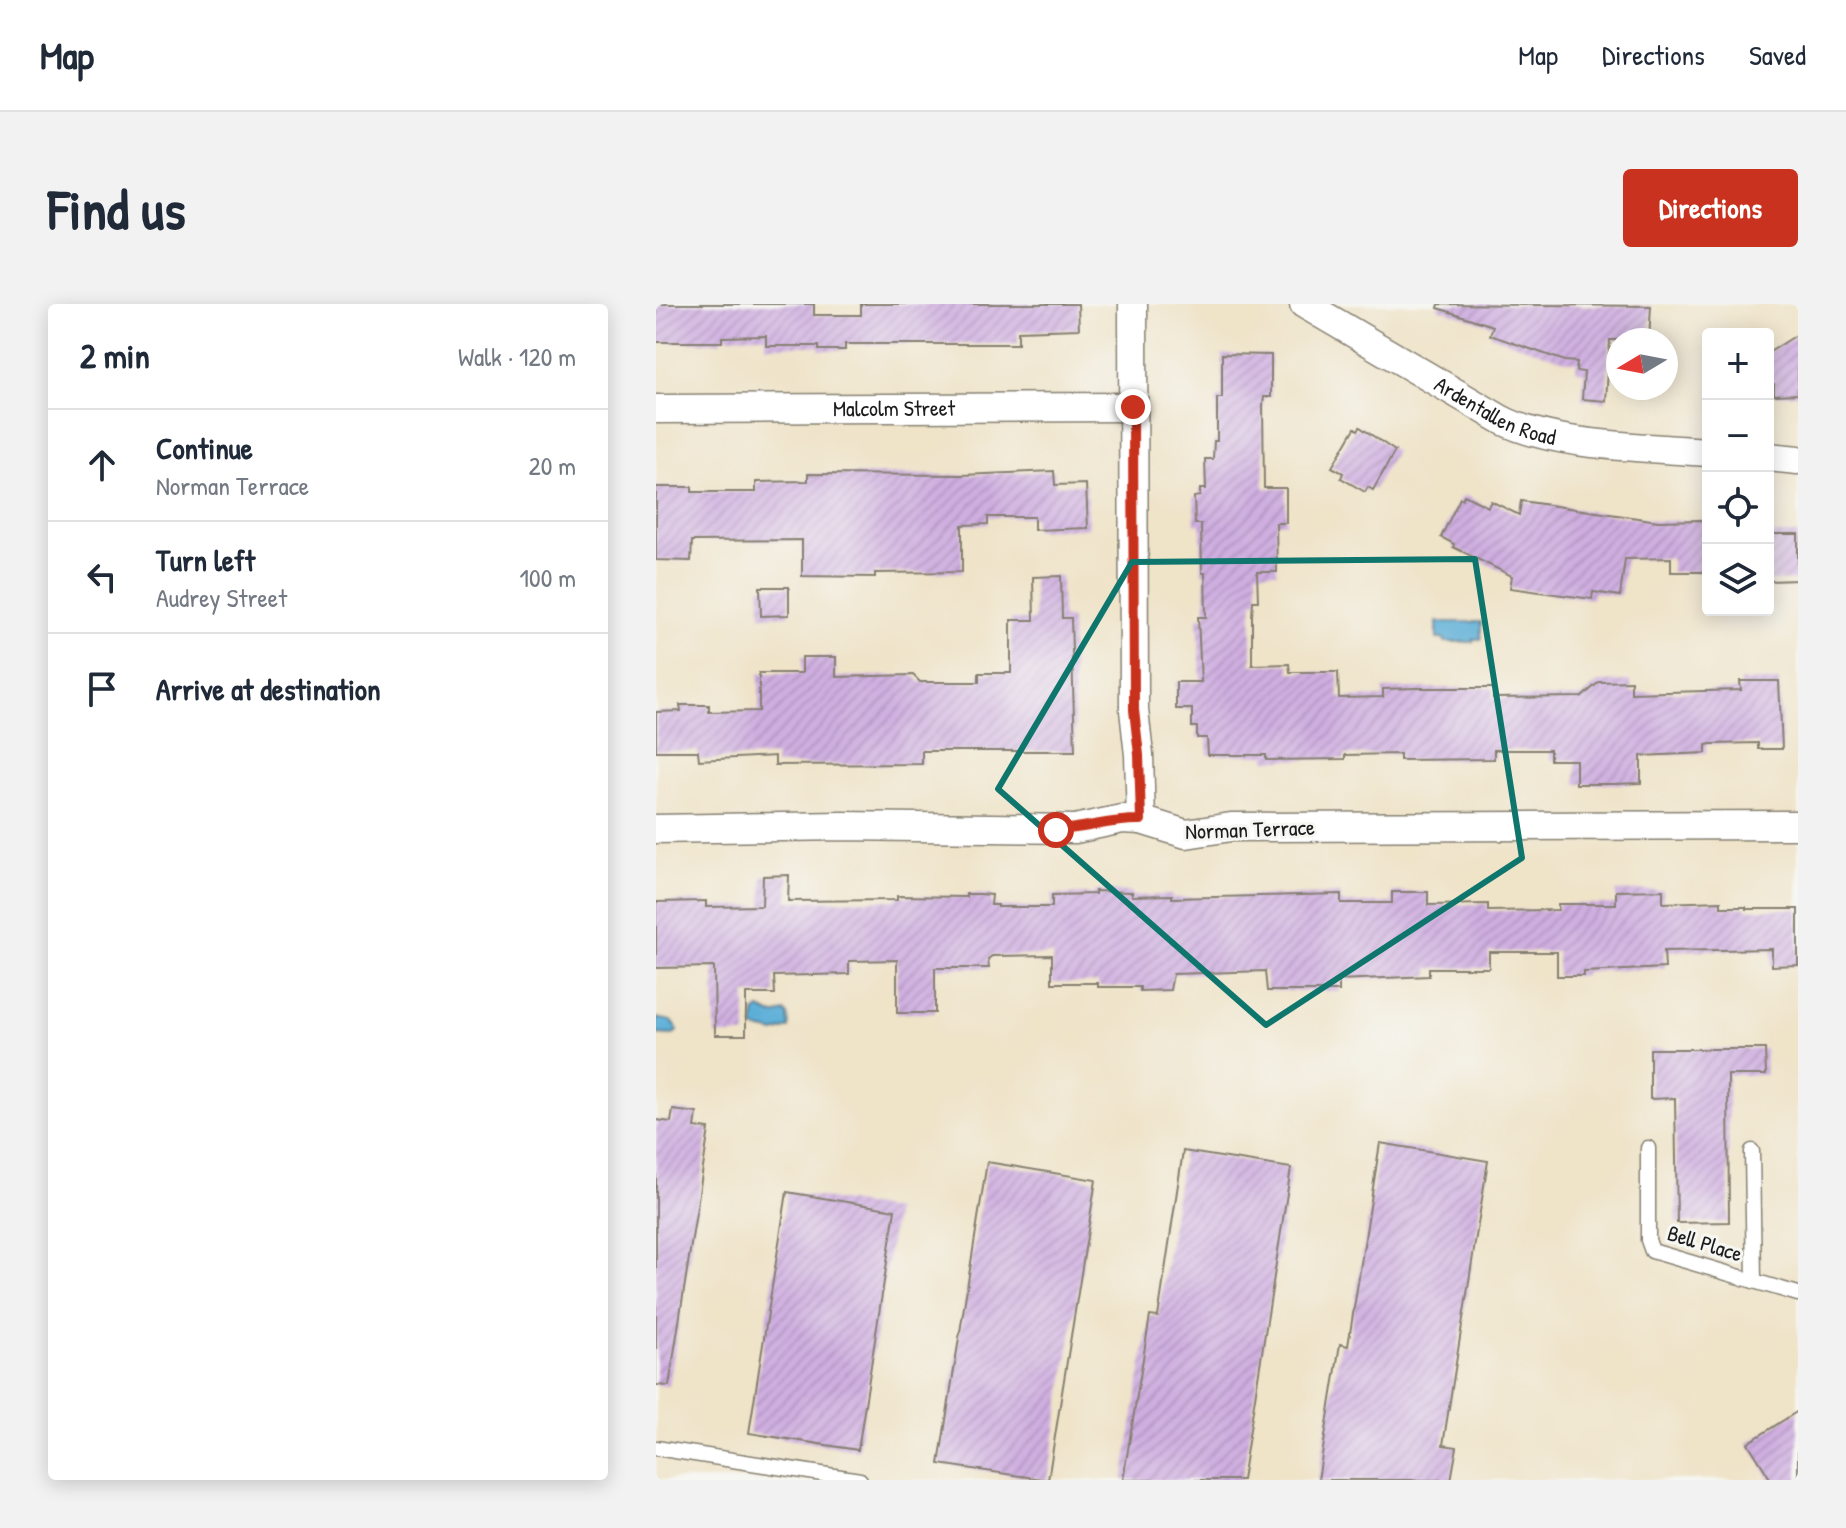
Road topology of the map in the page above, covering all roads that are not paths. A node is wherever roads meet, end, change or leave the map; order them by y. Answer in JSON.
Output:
{"nodes":[{"id":1,"x":1133,"y":304,"type":"edge"},
{"id":2,"x":1304,"y":304,"type":"edge"},
{"id":3,"x":1133,"y":407,"type":"junction"},
{"id":4,"x":656,"y":409,"type":"edge"},
{"id":5,"x":1702,"y":451,"type":"edge"},
{"id":6,"x":1774,"y":458,"type":"edge"},
{"id":7,"x":1798,"y":460,"type":"edge"},
{"id":8,"x":1141,"y":820,"type":"junction"},
{"id":9,"x":1798,"y":825,"type":"edge"},
{"id":10,"x":656,"y":829,"type":"edge"},
{"id":11,"x":1648,"y":1148,"type":"dead end"},
{"id":12,"x":1752,"y":1151,"type":"dead end"},
{"id":13,"x":1754,"y":1281,"type":"junction"},
{"id":14,"x":1798,"y":1294,"type":"edge"},
{"id":15,"x":656,"y":1448,"type":"edge"},
{"id":16,"x":860,"y":1480,"type":"edge"}],
"edges":[{"from":1,"to":3,"type":"street"},
{"from":2,"to":5,"type":"street","name":"Ardentallen Road"},
{"from":3,"to":4,"type":"street","name":"Malcolm Street"},
{"from":3,"to":8,"type":"street"},
{"from":6,"to":7,"type":"street"},
{"from":8,"to":9,"type":"street","name":"Norman Terrace"},
{"from":8,"to":10,"type":"street","name":"Norman Terrace"},
{"from":11,"to":13,"type":"lane","name":"Bell Place"},
{"from":12,"to":13,"type":"lane"},
{"from":13,"to":14,"type":"lane","name":"Bell Place"},
{"from":15,"to":16,"type":"lane"}]}
